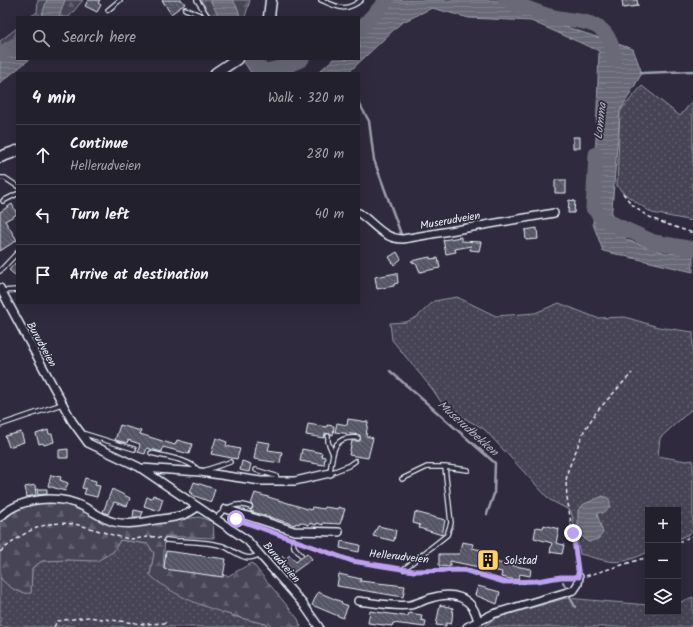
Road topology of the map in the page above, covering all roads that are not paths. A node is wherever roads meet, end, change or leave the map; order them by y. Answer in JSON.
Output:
{"nodes":[{"id":1,"x":120,"y":0,"type":"edge"},
{"id":2,"x":197,"y":0,"type":"edge"},
{"id":3,"x":271,"y":0,"type":"edge"},
{"id":4,"x":321,"y":0,"type":"edge"},
{"id":5,"x":361,"y":0,"type":"edge"},
{"id":6,"x":185,"y":9,"type":"dead end"},
{"id":7,"x":108,"y":10,"type":"dead end"},
{"id":8,"x":203,"y":16,"type":"edge"},
{"id":9,"x":205,"y":16,"type":"edge"},
{"id":10,"x":269,"y":16,"type":"edge"},
{"id":11,"x":235,"y":60,"type":"edge"},
{"id":12,"x":223,"y":68,"type":"edge"},
{"id":13,"x":16,"y":152,"type":"edge"},
{"id":14,"x":0,"y":157,"type":"edge"},
{"id":15,"x":0,"y":178,"type":"edge"},
{"id":16,"x":16,"y":185,"type":"edge"},
{"id":17,"x":16,"y":194,"type":"edge"},
{"id":18,"x":3,"y":201,"type":"dead end"},
{"id":19,"x":554,"y":213,"type":"dead end"},
{"id":20,"x":360,"y":214,"type":"edge"},
{"id":21,"x":16,"y":254,"type":"edge"},
{"id":22,"x":0,"y":271,"type":"edge"},
{"id":23,"x":16,"y":290,"type":"edge"},
{"id":24,"x":1,"y":294,"type":"edge"},
{"id":25,"x":62,"y":404,"type":"junction"},
{"id":26,"x":0,"y":425,"type":"edge"},
{"id":27,"x":79,"y":433,"type":"junction"},
{"id":28,"x":328,"y":436,"type":"dead end"},
{"id":29,"x":358,"y":438,"type":"dead end"},
{"id":30,"x":134,"y":449,"type":"dead end"},
{"id":31,"x":151,"y":453,"type":"dead end"},
{"id":32,"x":333,"y":455,"type":"junction"},
{"id":33,"x":355,"y":461,"type":"dead end"},
{"id":34,"x":230,"y":462,"type":"dead end"},
{"id":35,"x":138,"y":467,"type":"junction"},
{"id":36,"x":445,"y":467,"type":"junction"},
{"id":37,"x":256,"y":470,"type":"dead end"},
{"id":38,"x":468,"y":470,"type":"dead end"},
{"id":39,"x":200,"y":472,"type":"junction"},
{"id":40,"x":330,"y":473,"type":"junction"},
{"id":41,"x":402,"y":480,"type":"dead end"},
{"id":42,"x":278,"y":481,"type":"junction"},
{"id":43,"x":197,"y":507,"type":"junction"},
{"id":44,"x":250,"y":507,"type":"dead end"},
{"id":45,"x":226,"y":509,"type":"junction"},
{"id":46,"x":217,"y":516,"type":"junction"},
{"id":47,"x":0,"y":517,"type":"edge"},
{"id":48,"x":339,"y":532,"type":"dead end"},
{"id":49,"x":166,"y":540,"type":"road end"},
{"id":50,"x":293,"y":540,"type":"road end"},
{"id":51,"x":260,"y":554,"type":"junction"},
{"id":52,"x":301,"y":555,"type":"dead end"},
{"id":53,"x":404,"y":569,"type":"road end"},
{"id":54,"x":579,"y":577,"type":"road end"},
{"id":55,"x":358,"y":601,"type":"dead end"},
{"id":56,"x":478,"y":622,"type":"junction"},
{"id":57,"x":319,"y":627,"type":"edge"},
{"id":58,"x":467,"y":627,"type":"edge"}],
"edges":[{"from":1,"to":7,"type":"lane"},
{"from":2,"to":9,"type":"lane"},
{"from":3,"to":10,"type":"street"},
{"from":4,"to":5,"type":"lane"},
{"from":6,"to":8,"type":"lane"},
{"from":11,"to":12,"type":"street"},
{"from":13,"to":14,"type":"street"},
{"from":15,"to":16,"type":"lane"},
{"from":17,"to":18,"type":"lane"},
{"from":19,"to":20,"type":"street","name":"Muserudveien"},
{"from":21,"to":22,"type":"lane"},
{"from":23,"to":24,"type":"lane"},
{"from":24,"to":25,"type":"street","name":"Burudveien"},
{"from":25,"to":26,"type":"lane"},
{"from":25,"to":27,"type":"street","name":"Burudveien"},
{"from":27,"to":30,"type":"lane"},
{"from":27,"to":35,"type":"street","name":"Burudveien"},
{"from":28,"to":32,"type":"lane"},
{"from":29,"to":32,"type":"lane"},
{"from":31,"to":39,"type":"lane"},
{"from":32,"to":40,"type":"lane"},
{"from":33,"to":40,"type":"lane"},
{"from":34,"to":39,"type":"lane"},
{"from":35,"to":39,"type":"street","name":"Burudveien"},
{"from":35,"to":43,"type":"street","name":"Burudveien"},
{"from":36,"to":38,"type":"lane"},
{"from":36,"to":41,"type":"lane"},
{"from":36,"to":53,"type":"lane"},
{"from":37,"to":42,"type":"lane"},
{"from":39,"to":42,"type":"street","name":"Burudveien"},
{"from":40,"to":42,"type":"street","name":"Burudveien"},
{"from":43,"to":46,"type":"street","name":"Burudveien"},
{"from":43,"to":47,"type":"street"},
{"from":44,"to":45,"type":"lane"},
{"from":45,"to":46,"type":"lane"},
{"from":45,"to":48,"type":"street"},
{"from":46,"to":51,"type":"street","name":"Burudveien"},
{"from":49,"to":51,"type":"lane"},
{"from":50,"to":52,"type":"lane"},
{"from":51,"to":57,"type":"street","name":"Burudveien"},
{"from":54,"to":56,"type":"street"},
{"from":55,"to":56,"type":"street"},
{"from":56,"to":58,"type":"street"}]}
